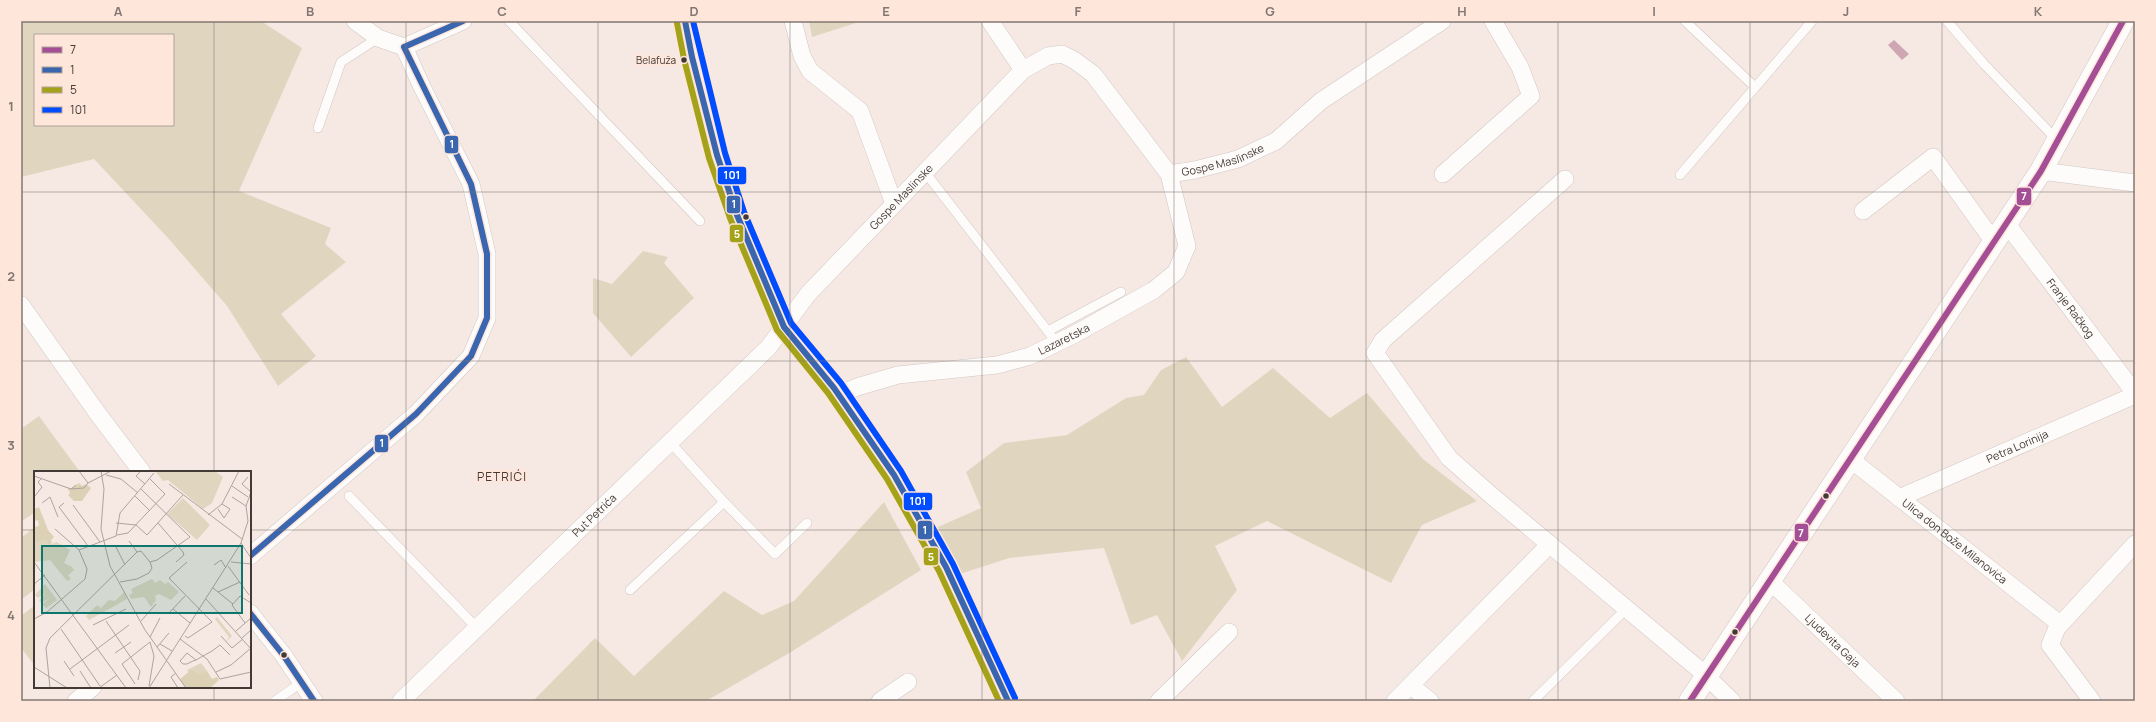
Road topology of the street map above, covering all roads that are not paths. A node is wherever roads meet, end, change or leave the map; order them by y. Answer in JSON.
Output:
{"nodes":[{"id":1,"x":355,"y":21,"type":"edge"},
{"id":2,"x":463,"y":21,"type":"edge"},
{"id":3,"x":509,"y":21,"type":"edge"},
{"id":4,"x":685,"y":21,"type":"edge"},
{"id":5,"x":793,"y":21,"type":"edge"},
{"id":6,"x":990,"y":21,"type":"edge"},
{"id":7,"x":1442,"y":21,"type":"edge"},
{"id":8,"x":1493,"y":21,"type":"edge"},
{"id":9,"x":1685,"y":21,"type":"edge"},
{"id":10,"x":1812,"y":21,"type":"edge"},
{"id":11,"x":1947,"y":21,"type":"edge"},
{"id":12,"x":2123,"y":21,"type":"edge"},
{"id":13,"x":378,"y":38,"type":"junction"},
{"id":14,"x":404,"y":47,"type":"junction"},
{"id":15,"x":1022,"y":70,"type":"junction"},
{"id":16,"x":1755,"y":87,"type":"junction"},
{"id":17,"x":318,"y":128,"type":"dead end"},
{"id":18,"x":2058,"y":140,"type":"junction"},
{"id":19,"x":2041,"y":171,"type":"junction"},
{"id":20,"x":925,"y":172,"type":"junction"},
{"id":21,"x":1169,"y":174,"type":"junction"},
{"id":22,"x":1443,"y":174,"type":"dead end"},
{"id":23,"x":1680,"y":175,"type":"dead end"},
{"id":24,"x":1564,"y":179,"type":"dead end"},
{"id":25,"x":2135,"y":183,"type":"edge"},
{"id":26,"x":894,"y":204,"type":"junction"},
{"id":27,"x":1863,"y":211,"type":"dead end"},
{"id":28,"x":700,"y":221,"type":"dead end"},
{"id":29,"x":2006,"y":223,"type":"junction"},
{"id":30,"x":1994,"y":242,"type":"junction"},
{"id":31,"x":1121,"y":292,"type":"dead end"},
{"id":32,"x":21,"y":305,"type":"edge"},
{"id":33,"x":26,"y":324,"type":"edge"},
{"id":34,"x":784,"y":327,"type":"junction"},
{"id":35,"x":1052,"y":337,"type":"junction"},
{"id":36,"x":2135,"y":394,"type":"edge"},
{"id":37,"x":839,"y":395,"type":"junction"},
{"id":38,"x":670,"y":442,"type":"junction"},
{"id":39,"x":1850,"y":459,"type":"junction"},
{"id":40,"x":141,"y":471,"type":"edge"},
{"id":41,"x":348,"y":496,"type":"dead end"},
{"id":42,"x":1899,"y":498,"type":"junction"},
{"id":43,"x":724,"y":502,"type":"junction"},
{"id":44,"x":807,"y":523,"type":"dead end"},
{"id":45,"x":1550,"y":544,"type":"junction"},
{"id":46,"x":2135,"y":544,"type":"edge"},
{"id":47,"x":251,"y":555,"type":"edge"},
{"id":48,"x":1769,"y":580,"type":"junction"},
{"id":49,"x":630,"y":590,"type":"dead end"},
{"id":50,"x":1626,"y":609,"type":"junction"},
{"id":51,"x":251,"y":614,"type":"edge"},
{"id":52,"x":2060,"y":624,"type":"junction"},
{"id":53,"x":477,"y":628,"type":"junction"},
{"id":54,"x":1230,"y":632,"type":"dead end"},
{"id":55,"x":1706,"y":676,"type":"junction"},
{"id":56,"x":302,"y":682,"type":"junction"},
{"id":57,"x":908,"y":682,"type":"dead end"},
{"id":58,"x":1411,"y":686,"type":"junction"},
{"id":59,"x":92,"y":688,"type":"edge"},
{"id":60,"x":76,"y":701,"type":"edge"},
{"id":61,"x":275,"y":701,"type":"edge"},
{"id":62,"x":314,"y":701,"type":"edge"},
{"id":63,"x":401,"y":701,"type":"edge"},
{"id":64,"x":880,"y":701,"type":"edge"},
{"id":65,"x":1008,"y":701,"type":"edge"},
{"id":66,"x":1159,"y":701,"type":"edge"},
{"id":67,"x":1395,"y":701,"type":"edge"},
{"id":68,"x":1430,"y":701,"type":"edge"},
{"id":69,"x":1533,"y":701,"type":"edge"},
{"id":70,"x":1690,"y":701,"type":"edge"},
{"id":71,"x":1732,"y":701,"type":"edge"},
{"id":72,"x":1896,"y":701,"type":"edge"},
{"id":73,"x":2092,"y":701,"type":"edge"}],
"edges":[{"from":1,"to":13,"type":"street"},
{"from":2,"to":14,"type":"street"},
{"from":3,"to":28,"type":"lane"},
{"from":4,"to":34,"type":"main road"},
{"from":5,"to":26,"type":"street"},
{"from":6,"to":15,"type":"street"},
{"from":7,"to":21,"type":"street","name":"Gospe Maslinske"},
{"from":8,"to":22,"type":"street"},
{"from":9,"to":16,"type":"lane"},
{"from":10,"to":16,"type":"lane"},
{"from":11,"to":18,"type":"lane"},
{"from":12,"to":18,"type":"main road"},
{"from":13,"to":14,"type":"street"},
{"from":13,"to":17,"type":"lane"},
{"from":14,"to":47,"type":"street"},
{"from":15,"to":20,"type":"street","name":"Gospe Maslinske"},
{"from":15,"to":21,"type":"street","name":"Gospe Maslinske"},
{"from":16,"to":23,"type":"lane"},
{"from":18,"to":19,"type":"main road"},
{"from":19,"to":25,"type":"street"},
{"from":19,"to":29,"type":"main road"},
{"from":20,"to":26,"type":"street","name":"Gospe Maslinske"},
{"from":20,"to":35,"type":"lane"},
{"from":21,"to":35,"type":"street","name":"Lazaretska"},
{"from":24,"to":45,"type":"street"},
{"from":26,"to":34,"type":"street","name":"Gospe Maslinske"},
{"from":27,"to":30,"type":"street"},
{"from":29,"to":30,"type":"main road"},
{"from":29,"to":36,"type":"street","name":"Franje Račkog"},
{"from":30,"to":39,"type":"main road"},
{"from":31,"to":35,"type":"lane"},
{"from":32,"to":33,"type":"street"},
{"from":33,"to":40,"type":"street"},
{"from":34,"to":37,"type":"main road"},
{"from":34,"to":38,"type":"street","name":"Put Petrića"},
{"from":35,"to":37,"type":"street","name":"Lazaretska"},
{"from":36,"to":42,"type":"street","name":"Petra Lorinija"},
{"from":37,"to":65,"type":"main road"},
{"from":38,"to":43,"type":"lane"},
{"from":38,"to":53,"type":"street","name":"Put Petrića"},
{"from":39,"to":42,"type":"street","name":"Ulica don Bože Milanovića"},
{"from":39,"to":48,"type":"main road"},
{"from":41,"to":53,"type":"lane"},
{"from":42,"to":52,"type":"street","name":"Ulica don Bože Milanovića"},
{"from":43,"to":44,"type":"lane"},
{"from":43,"to":49,"type":"lane"},
{"from":45,"to":50,"type":"street"},
{"from":45,"to":58,"type":"street"},
{"from":46,"to":52,"type":"street"},
{"from":48,"to":55,"type":"main road"},
{"from":48,"to":72,"type":"street","name":"Ljudevita Gaja"},
{"from":50,"to":55,"type":"street"},
{"from":50,"to":69,"type":"lane"},
{"from":51,"to":56,"type":"street"},
{"from":52,"to":73,"type":"street"},
{"from":53,"to":63,"type":"street","name":"Put Petrića"},
{"from":54,"to":66,"type":"street"},
{"from":55,"to":70,"type":"main road"},
{"from":55,"to":71,"type":"street"},
{"from":56,"to":61,"type":"lane"},
{"from":56,"to":62,"type":"street"},
{"from":57,"to":64,"type":"street"},
{"from":58,"to":67,"type":"street"},
{"from":58,"to":68,"type":"street"},
{"from":59,"to":60,"type":"street"}]}
